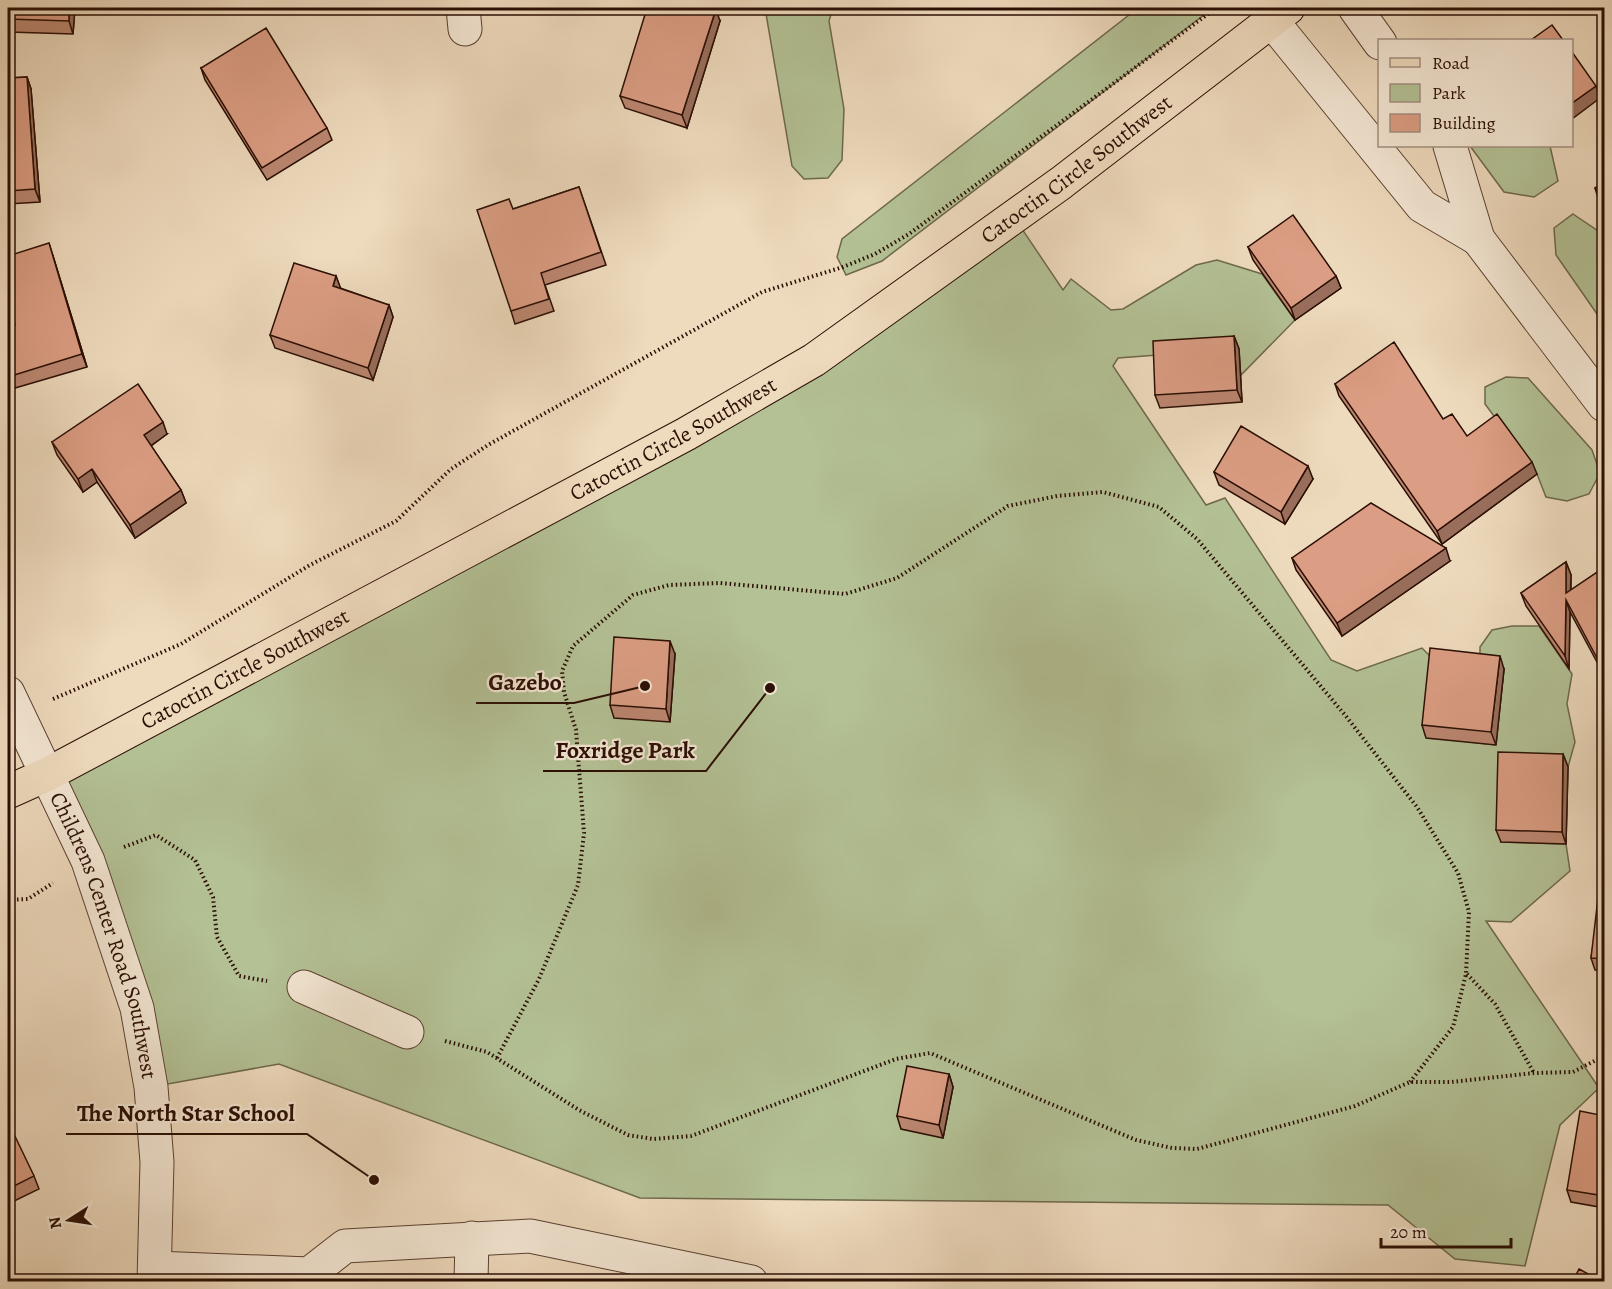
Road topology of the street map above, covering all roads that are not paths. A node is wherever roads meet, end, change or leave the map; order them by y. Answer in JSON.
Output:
{"nodes":[{"id":1,"x":1355,"y":8,"type":"edge"},
{"id":2,"x":1279,"y":14,"type":"edge"},
{"id":3,"x":1378,"y":40,"type":"edge"},
{"id":4,"x":1378,"y":147,"type":"edge"},
{"id":5,"x":1378,"y":147,"type":"edge"},
{"id":6,"x":1450,"y":147,"type":"edge"},
{"id":7,"x":1478,"y":239,"type":"junction"},
{"id":8,"x":1605,"y":405,"type":"edge"},
{"id":9,"x":12,"y":703,"type":"edge"},
{"id":10,"x":48,"y":774,"type":"junction"},
{"id":11,"x":8,"y":792,"type":"edge"},
{"id":12,"x":304,"y":987,"type":"road end"},
{"id":13,"x":407,"y":1032,"type":"road end"},
{"id":14,"x":472,"y":1238,"type":"junction"},
{"id":15,"x":155,"y":1275,"type":"edge"},
{"id":16,"x":316,"y":1278,"type":"edge"},
{"id":17,"x":471,"y":1281,"type":"edge"},
{"id":18,"x":751,"y":1281,"type":"edge"}],
"edges":[{"from":1,"to":3,"type":"street"},
{"from":2,"to":4,"type":"street"},
{"from":2,"to":10,"type":"main road","name":"Catoctin Circle Southwest"},
{"from":5,"to":7,"type":"street"},
{"from":6,"to":7,"type":"street"},
{"from":7,"to":8,"type":"street"},
{"from":9,"to":10,"type":"street","name":"Childrens Center Road Southwest"},
{"from":10,"to":11,"type":"main road","name":"Catoctin Circle Southwest"},
{"from":10,"to":15,"type":"street","name":"Childrens Center Road Southwest"},
{"from":12,"to":13,"type":"street"},
{"from":14,"to":16,"type":"street"},
{"from":14,"to":17,"type":"street"},
{"from":14,"to":18,"type":"street"},
{"from":15,"to":16,"type":"street"}]}
